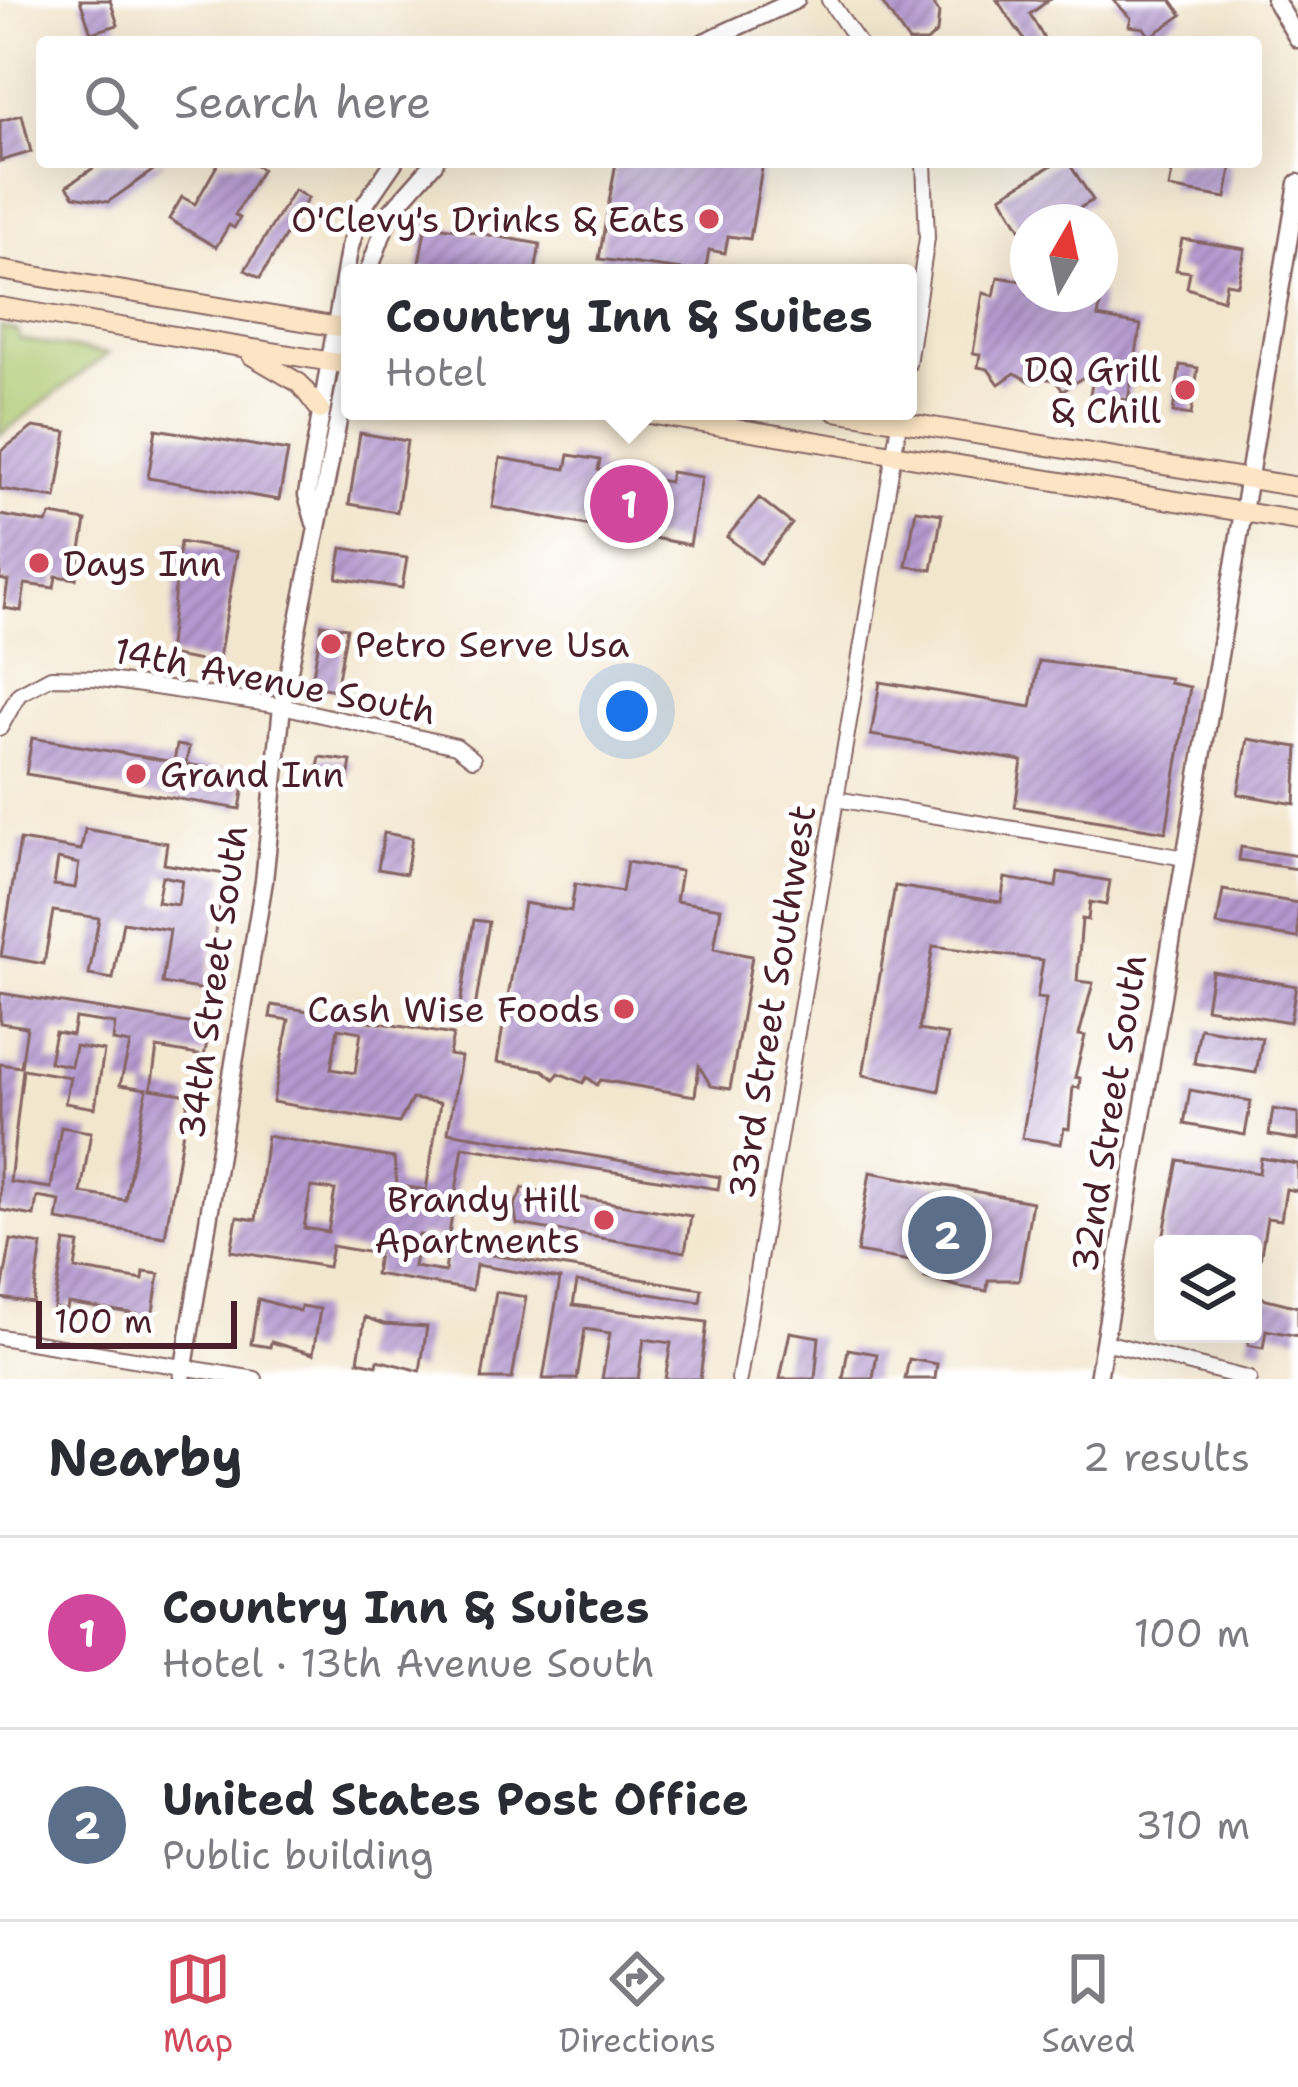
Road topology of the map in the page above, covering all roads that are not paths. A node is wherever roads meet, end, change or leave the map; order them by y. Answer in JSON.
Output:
{"nodes":[{"id":1,"x":796,"y":0,"type":"edge"},
{"id":2,"x":829,"y":0,"type":"edge"},
{"id":3,"x":1275,"y":0,"type":"edge"},
{"id":4,"x":717,"y":36,"type":"edge"},
{"id":5,"x":854,"y":36,"type":"edge"},
{"id":6,"x":1298,"y":40,"type":"edge"},
{"id":7,"x":390,"y":168,"type":"edge"},
{"id":8,"x":430,"y":168,"type":"edge"},
{"id":9,"x":924,"y":168,"type":"edge"},
{"id":10,"x":1298,"y":183,"type":"edge"},
{"id":11,"x":352,"y":264,"type":"edge"},
{"id":12,"x":371,"y":264,"type":"edge"},
{"id":13,"x":0,"y":270,"type":"edge"},
{"id":14,"x":0,"y":307,"type":"edge"},
{"id":15,"x":917,"y":307,"type":"edge"},
{"id":16,"x":341,"y":328,"type":"edge"},
{"id":17,"x":341,"y":330,"type":"edge"},
{"id":18,"x":230,"y":345,"type":"junction"},
{"id":19,"x":326,"y":361,"type":"junction"},
{"id":20,"x":341,"y":362,"type":"edge"},
{"id":21,"x":320,"y":410,"type":"junction"},
{"id":22,"x":341,"y":413,"type":"edge"},
{"id":23,"x":917,"y":419,"type":"edge"},
{"id":24,"x":686,"y":420,"type":"edge"},
{"id":25,"x":899,"y":420,"type":"edge"},
{"id":26,"x":894,"y":454,"type":"junction"},
{"id":27,"x":1249,"y":478,"type":"junction"},
{"id":28,"x":1298,"y":487,"type":"edge"},
{"id":29,"x":1243,"y":512,"type":"junction"},
{"id":30,"x":1298,"y":521,"type":"edge"},
{"id":31,"x":315,"y":524,"type":"junction"},
{"id":32,"x":282,"y":706,"type":"junction"},
{"id":33,"x":3,"y":722,"type":"edge"},
{"id":34,"x":473,"y":759,"type":"dead end"},
{"id":35,"x":836,"y":799,"type":"junction"},
{"id":36,"x":1185,"y":858,"type":"junction"},
{"id":37,"x":0,"y":1337,"type":"edge"},
{"id":38,"x":1105,"y":1342,"type":"junction"},
{"id":39,"x":183,"y":1373,"type":"edge"},
{"id":40,"x":255,"y":1379,"type":"edge"},
{"id":41,"x":740,"y":1379,"type":"edge"},
{"id":42,"x":1098,"y":1379,"type":"edge"},
{"id":43,"x":1249,"y":1379,"type":"edge"}],
"edges":[{"from":1,"to":4,"type":"street"},
{"from":2,"to":5,"type":"street"},
{"from":3,"to":6,"type":"street"},
{"from":7,"to":11,"type":"street","name":"34th Street South"},
{"from":8,"to":12,"type":"street"},
{"from":9,"to":15,"type":"street"},
{"from":10,"to":27,"type":"street"},
{"from":13,"to":16,"type":"main road"},
{"from":14,"to":18,"type":"main road"},
{"from":17,"to":19,"type":"street","name":"34th Street South"},
{"from":18,"to":19,"type":"main road"},
{"from":18,"to":21,"type":"main road"},
{"from":19,"to":20,"type":"main road"},
{"from":19,"to":21,"type":"street","name":"34th Street South"},
{"from":21,"to":31,"type":"street","name":"34th Street South"},
{"from":22,"to":31,"type":"street","name":"34th Street South"},
{"from":23,"to":27,"type":"main road"},
{"from":24,"to":26,"type":"main road"},
{"from":25,"to":26,"type":"street","name":"33rd Street Southwest"},
{"from":26,"to":29,"type":"main road"},
{"from":26,"to":35,"type":"street","name":"33rd Street Southwest"},
{"from":27,"to":28,"type":"main road"},
{"from":27,"to":29,"type":"street"},
{"from":29,"to":30,"type":"main road"},
{"from":29,"to":36,"type":"street","name":"32nd Street South"},
{"from":31,"to":32,"type":"street","name":"34th Street South"},
{"from":32,"to":33,"type":"street","name":"14th Avenue South"},
{"from":32,"to":34,"type":"street","name":"14th Avenue South"},
{"from":32,"to":39,"type":"street","name":"34th Street South"},
{"from":35,"to":36,"type":"street"},
{"from":35,"to":41,"type":"street","name":"33rd Street Southwest"},
{"from":36,"to":38,"type":"street","name":"32nd Street South"},
{"from":37,"to":39,"type":"street"},
{"from":38,"to":42,"type":"street","name":"32nd Street South"},
{"from":38,"to":43,"type":"street"},
{"from":39,"to":40,"type":"street"}]}
